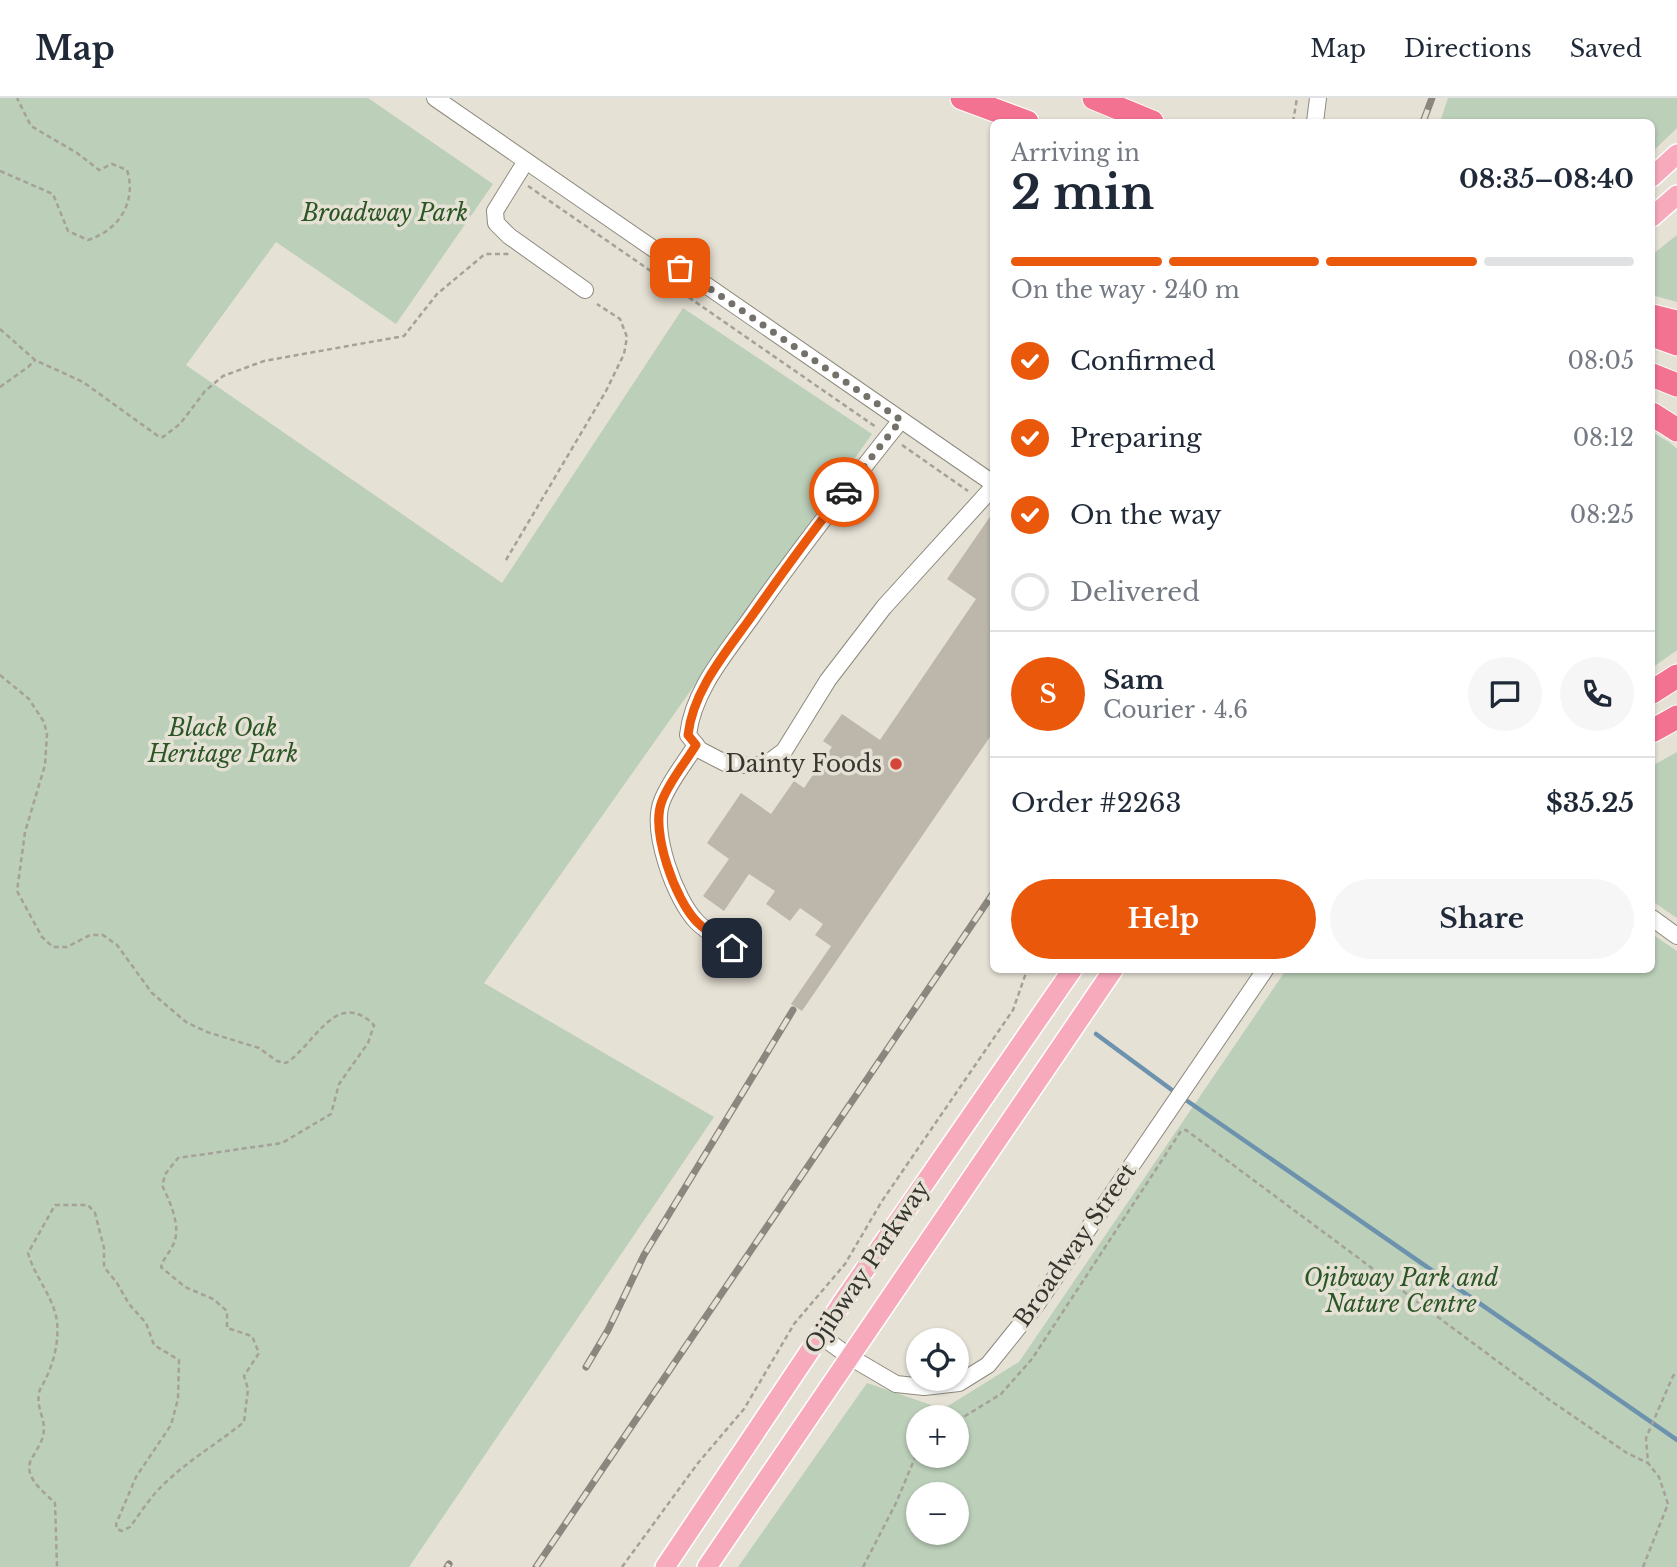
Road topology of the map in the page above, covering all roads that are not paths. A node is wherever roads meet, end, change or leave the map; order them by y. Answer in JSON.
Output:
{"nodes":[{"id":1,"x":435,"y":98,"type":"edge"},
{"id":2,"x":962,"y":98,"type":"edge"},
{"id":3,"x":1094,"y":98,"type":"edge"},
{"id":4,"x":1318,"y":98,"type":"edge"},
{"id":5,"x":1019,"y":119,"type":"edge"},
{"id":6,"x":1144,"y":119,"type":"edge"},
{"id":7,"x":1315,"y":119,"type":"edge"},
{"id":8,"x":1677,"y":155,"type":"edge"},
{"id":9,"x":526,"y":161,"type":"junction"},
{"id":10,"x":1655,"y":174,"type":"edge"},
{"id":11,"x":1677,"y":195,"type":"edge"},
{"id":12,"x":1655,"y":213,"type":"edge"},
{"id":13,"x":585,"y":290,"type":"dead end"},
{"id":14,"x":1655,"y":317,"type":"edge"},
{"id":15,"x":1677,"y":321,"type":"edge"},
{"id":16,"x":1655,"y":336,"type":"edge"},
{"id":17,"x":1677,"y":344,"type":"edge"},
{"id":18,"x":1655,"y":376,"type":"edge"},
{"id":19,"x":1677,"y":385,"type":"edge"},
{"id":20,"x":1655,"y":416,"type":"edge"},
{"id":21,"x":901,"y":420,"type":"junction"},
{"id":22,"x":1677,"y":430,"type":"edge"},
{"id":23,"x":990,"y":482,"type":"edge"},
{"id":24,"x":990,"y":490,"type":"edge"},
{"id":25,"x":1677,"y":676,"type":"edge"},
{"id":26,"x":1655,"y":690,"type":"edge"},
{"id":27,"x":1677,"y":717,"type":"edge"},
{"id":28,"x":1655,"y":729,"type":"edge"},
{"id":29,"x":696,"y":745,"type":"junction"},
{"id":30,"x":1655,"y":920,"type":"edge"},
{"id":31,"x":1677,"y":936,"type":"edge"},
{"id":32,"x":732,"y":948,"type":"dead end"},
{"id":33,"x":1070,"y":973,"type":"edge"},
{"id":34,"x":1111,"y":973,"type":"edge"},
{"id":35,"x":1263,"y":973,"type":"edge"},
{"id":36,"x":821,"y":1336,"type":"junction"},
{"id":37,"x":850,"y":1357,"type":"junction"},
{"id":38,"x":665,"y":1567,"type":"edge"},
{"id":39,"x":707,"y":1567,"type":"edge"}],
"edges":[{"from":1,"to":9,"type":"street"},
{"from":2,"to":5,"type":"highway"},
{"from":3,"to":6,"type":"highway"},
{"from":4,"to":7,"type":"street"},
{"from":8,"to":10,"type":"main road"},
{"from":9,"to":13,"type":"street"},
{"from":9,"to":21,"type":"street"},
{"from":11,"to":12,"type":"main road"},
{"from":14,"to":15,"type":"highway"},
{"from":16,"to":17,"type":"highway"},
{"from":18,"to":19,"type":"highway"},
{"from":20,"to":22,"type":"highway"},
{"from":21,"to":23,"type":"street"},
{"from":21,"to":29,"type":"street"},
{"from":24,"to":29,"type":"street"},
{"from":25,"to":26,"type":"highway"},
{"from":27,"to":28,"type":"highway"},
{"from":29,"to":32,"type":"street"},
{"from":30,"to":31,"type":"street"},
{"from":33,"to":36,"type":"main road","name":"Ojibway Parkway"},
{"from":34,"to":37,"type":"main road","name":"Ojibway Parkway"},
{"from":35,"to":37,"type":"street","name":"Broadway Street"},
{"from":36,"to":37,"type":"street","name":"Broadway Street"},
{"from":36,"to":38,"type":"main road","name":"Ojibway Parkway"},
{"from":37,"to":39,"type":"main road","name":"Ojibway Parkway"}]}
